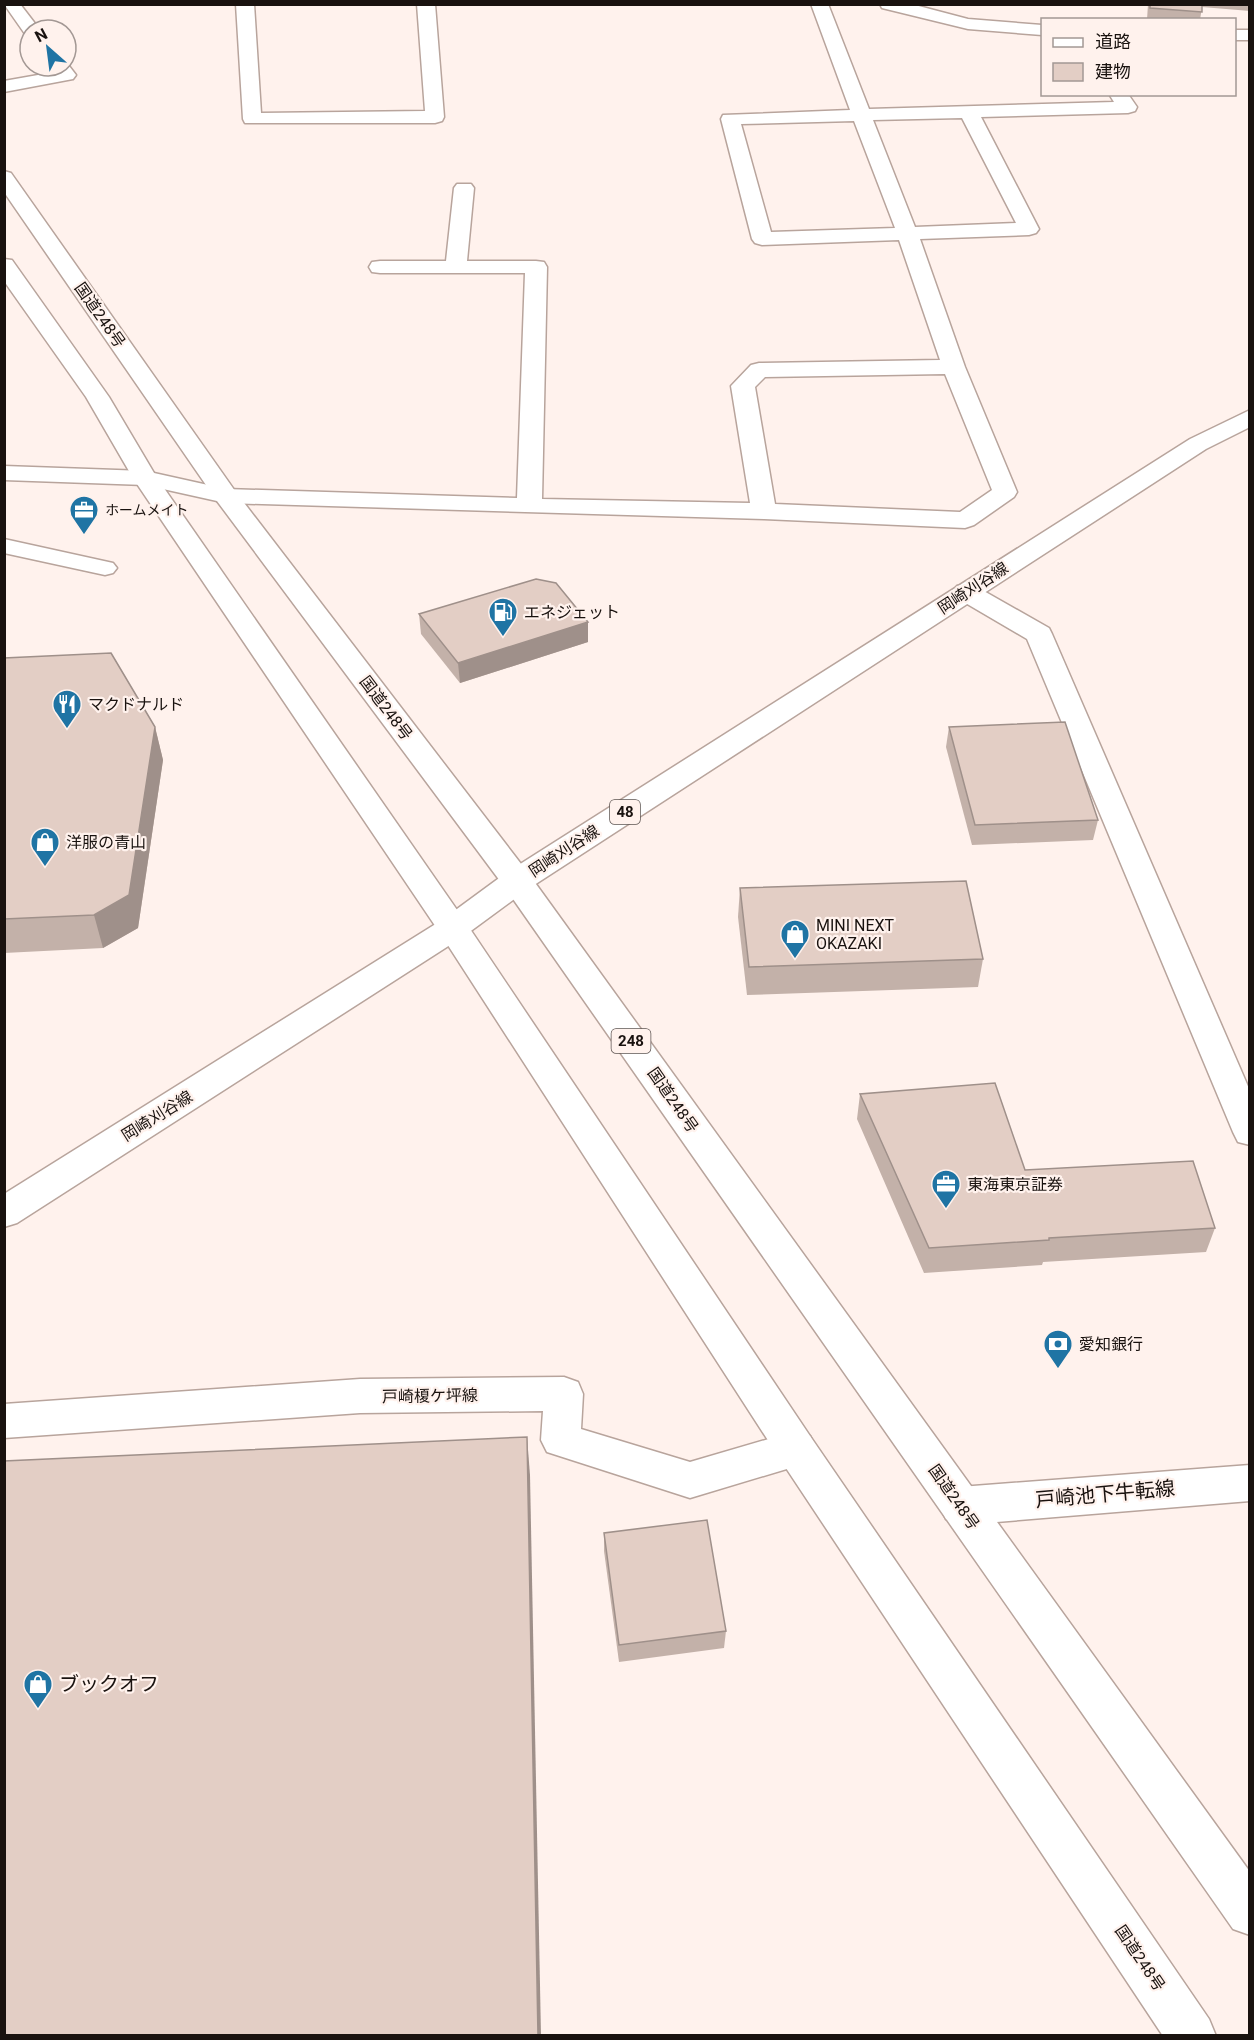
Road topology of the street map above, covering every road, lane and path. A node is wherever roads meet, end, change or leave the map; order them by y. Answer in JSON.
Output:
{"nodes":[{"id":1,"x":11,"y":4,"type":"edge"},
{"id":2,"x":245,"y":4,"type":"edge"},
{"id":3,"x":426,"y":4,"type":"edge"},
{"id":4,"x":819,"y":4,"type":"edge"},
{"id":5,"x":888,"y":4,"type":"edge"},
{"id":6,"x":22,"y":18,"type":"edge"},
{"id":7,"x":1036,"y":24,"type":"edge"},
{"id":8,"x":51,"y":78,"type":"edge"},
{"id":9,"x":4,"y":87,"type":"edge"},
{"id":10,"x":1120,"y":96,"type":"edge"},
{"id":11,"x":969,"y":112,"type":"junction"},
{"id":12,"x":862,"y":114,"type":"junction"},
{"id":13,"x":4,"y":177,"type":"edge"},
{"id":14,"x":464,"y":188,"type":"dead end"},
{"id":15,"x":908,"y":234,"type":"junction"},
{"id":16,"x":4,"y":265,"type":"edge"},
{"id":17,"x":380,"y":267,"type":"dead end"},
{"id":18,"x":456,"y":267,"type":"junction"},
{"id":19,"x":954,"y":367,"type":"junction"},
{"id":20,"x":1250,"y":417,"type":"edge"},
{"id":21,"x":4,"y":473,"type":"edge"},
{"id":22,"x":145,"y":478,"type":"junction"},
{"id":23,"x":226,"y":496,"type":"junction"},
{"id":24,"x":529,"y":506,"type":"junction"},
{"id":25,"x":764,"y":511,"type":"junction"},
{"id":26,"x":4,"y":546,"type":"edge"},
{"id":27,"x":105,"y":568,"type":"dead end"},
{"id":28,"x":966,"y":592,"type":"junction"},
{"id":29,"x":517,"y":881,"type":"junction"},
{"id":30,"x":453,"y":928,"type":"junction"},
{"id":31,"x":1250,"y":1132,"type":"edge"},
{"id":32,"x":4,"y":1213,"type":"edge"},
{"id":33,"x":4,"y":1421,"type":"edge"},
{"id":34,"x":796,"y":1449,"type":"junction"},
{"id":35,"x":1250,"y":1483,"type":"edge"},
{"id":36,"x":960,"y":1506,"type":"junction"},
{"id":37,"x":1250,"y":1912,"type":"edge"},
{"id":38,"x":1192,"y":2036,"type":"edge"}],
"edges":[{"from":1,"to":6,"type":"main road"},
{"from":2,"to":3,"type":"main road"},
{"from":4,"to":12,"type":"main road"},
{"from":5,"to":7,"type":"main road"},
{"from":8,"to":9,"type":"main road"},
{"from":10,"to":11,"type":"main road"},
{"from":11,"to":12,"type":"main road"},
{"from":11,"to":15,"type":"main road"},
{"from":12,"to":15,"type":"main road"},
{"from":12,"to":15,"type":"main road"},
{"from":13,"to":23,"type":"main road","name":"国道248号","number":"248"},
{"from":14,"to":18,"type":"main road"},
{"from":15,"to":19,"type":"main road"},
{"from":16,"to":22,"type":"main road","name":"国道248号"},
{"from":17,"to":18,"type":"main road"},
{"from":18,"to":24,"type":"main road"},
{"from":19,"to":25,"type":"main road"},
{"from":19,"to":25,"type":"main road"},
{"from":20,"to":28,"type":"main road","name":"岡崎刈谷線","number":"48"},
{"from":21,"to":22,"type":"main road"},
{"from":22,"to":23,"type":"main road"},
{"from":22,"to":30,"type":"main road","name":"国道248号"},
{"from":23,"to":24,"type":"main road"},
{"from":23,"to":29,"type":"main road","name":"国道248号","number":"248"},
{"from":24,"to":25,"type":"main road"},
{"from":26,"to":27,"type":"lane"},
{"from":28,"to":29,"type":"main road","name":"岡崎刈谷線","number":"48"},
{"from":28,"to":31,"type":"main road"},
{"from":29,"to":30,"type":"main road","name":"岡崎刈谷線","number":"48"},
{"from":29,"to":36,"type":"main road","name":"国道248号","number":"248"},
{"from":30,"to":32,"type":"main road","name":"岡崎刈谷線","number":"48"},
{"from":30,"to":34,"type":"main road","name":"国道248号"},
{"from":33,"to":34,"type":"main road","name":"戸崎榎ケ坪線"},
{"from":34,"to":38,"type":"main road","name":"国道248号"},
{"from":35,"to":36,"type":"main road","name":"戸崎池下牛転線"},
{"from":36,"to":37,"type":"main road","name":"国道248号","number":"248"}]}
